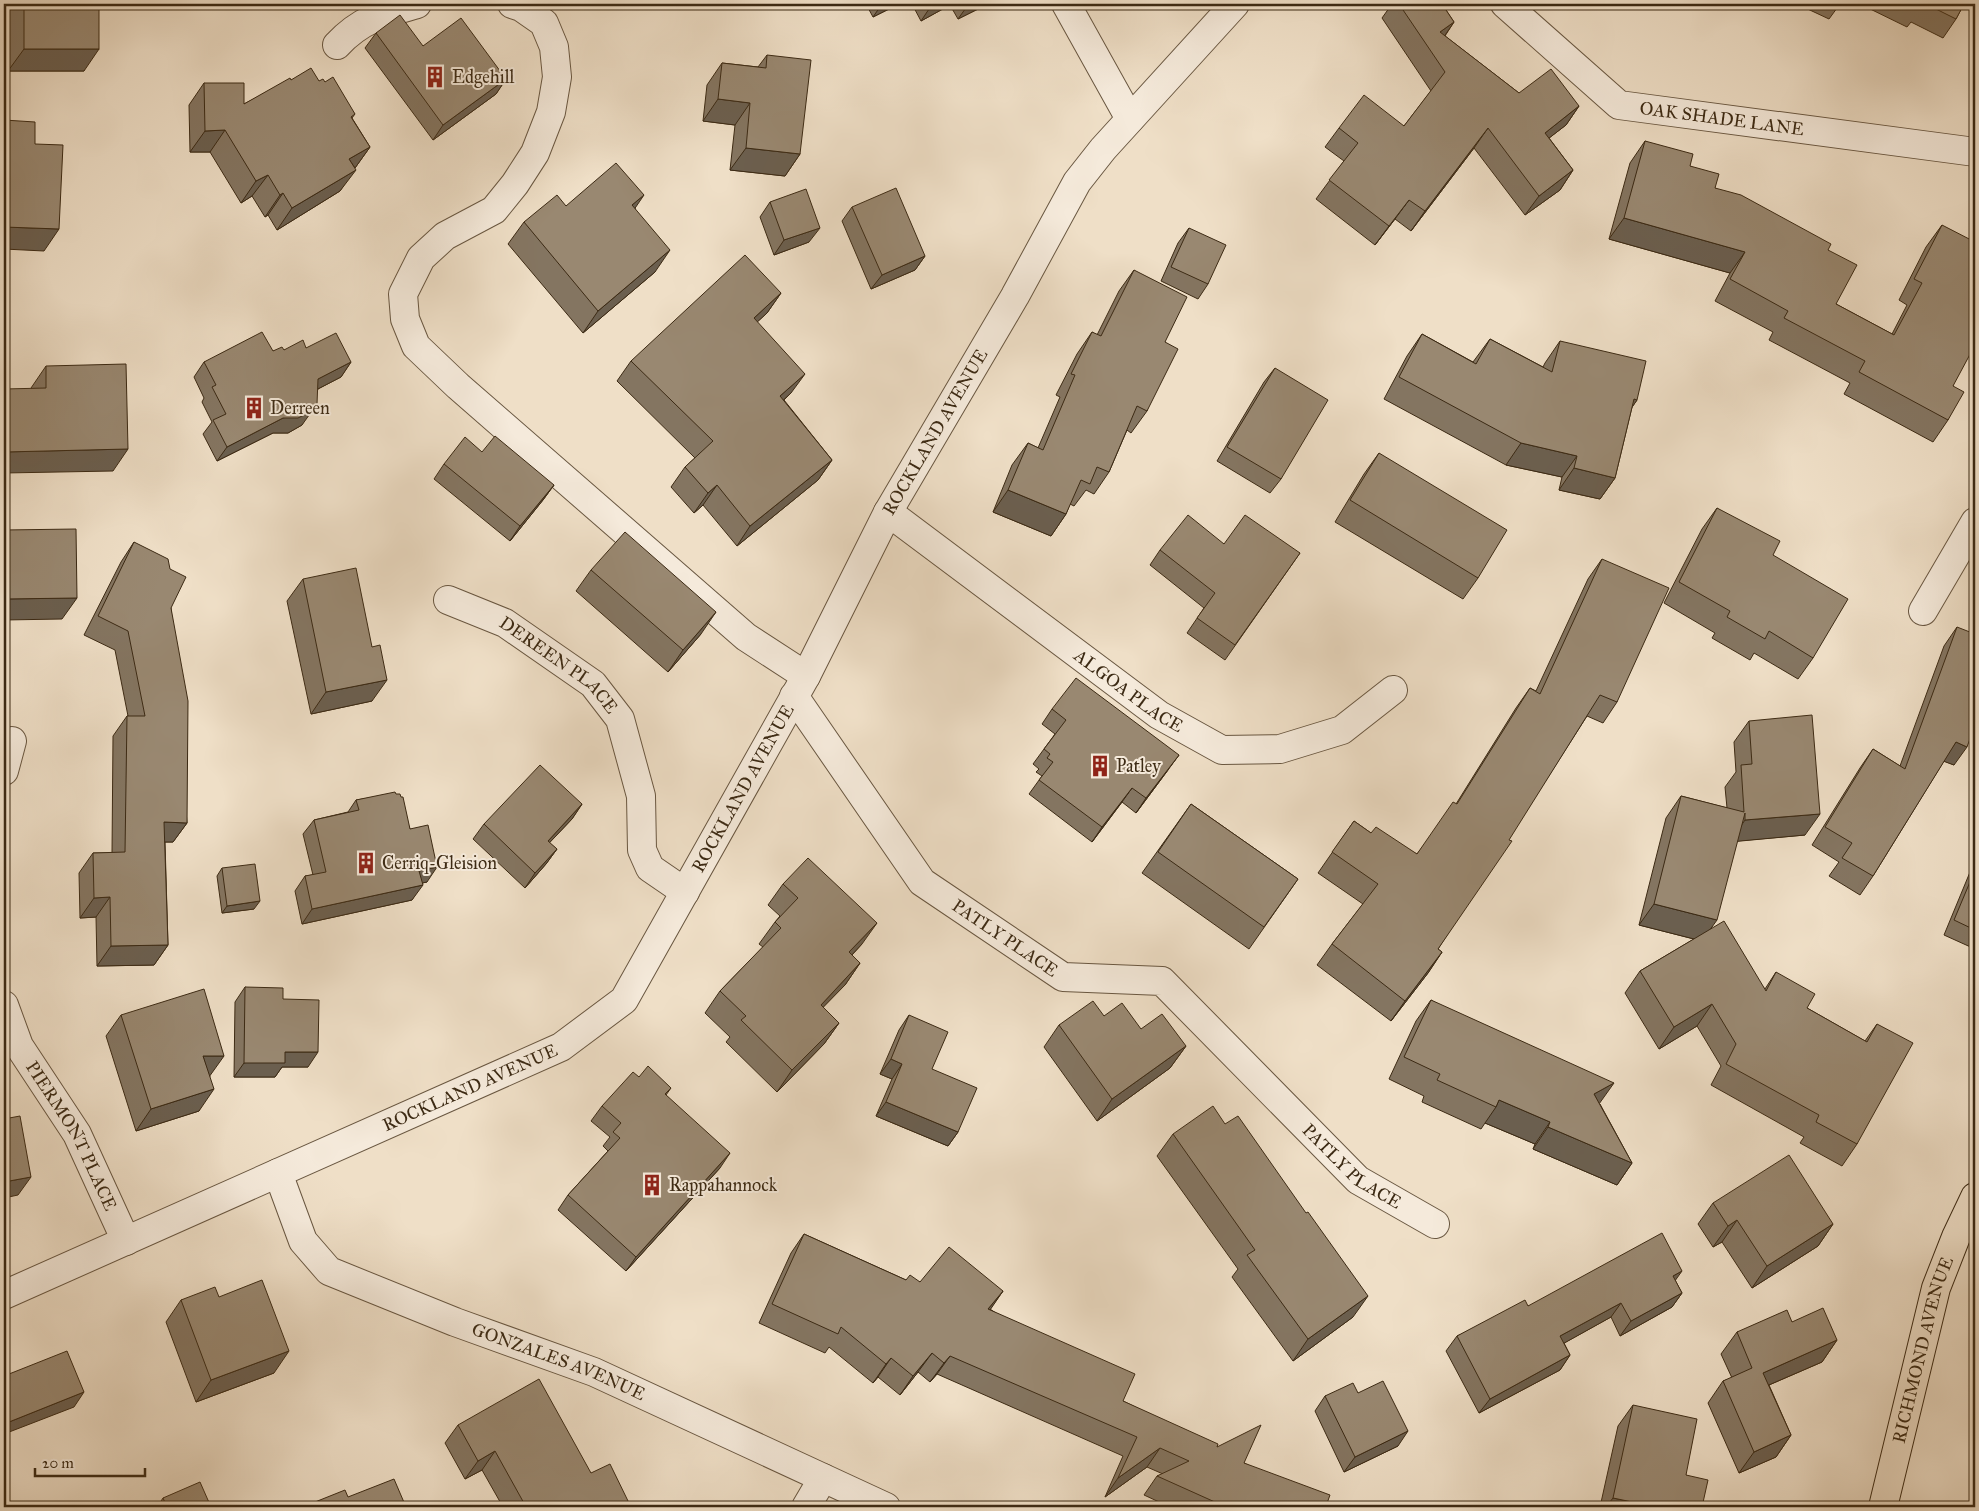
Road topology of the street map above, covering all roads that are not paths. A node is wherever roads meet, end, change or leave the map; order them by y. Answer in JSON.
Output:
{"nodes":[{"id":1,"x":417,"y":4,"type":"edge"},
{"id":2,"x":512,"y":4,"type":"edge"},
{"id":3,"x":1066,"y":4,"type":"edge"},
{"id":4,"x":1234,"y":4,"type":"edge"},
{"id":5,"x":1505,"y":4,"type":"edge"},
{"id":6,"x":337,"y":44,"type":"dead end"},
{"id":7,"x":1130,"y":119,"type":"junction"},
{"id":8,"x":1975,"y":152,"type":"edge"},
{"id":9,"x":888,"y":512,"type":"junction"},
{"id":10,"x":1975,"y":522,"type":"edge"},
{"id":11,"x":448,"y":600,"type":"dead end"},
{"id":12,"x":1923,"y":611,"type":"dead end"},
{"id":13,"x":800,"y":686,"type":"junction"},
{"id":14,"x":1393,"y":690,"type":"dead end"},
{"id":15,"x":12,"y":741,"type":"dead end"},
{"id":16,"x":4,"y":771,"type":"edge"},
{"id":17,"x":685,"y":892,"type":"junction"},
{"id":18,"x":4,"y":1005,"type":"edge"},
{"id":19,"x":278,"y":1173,"type":"junction"},
{"id":20,"x":1975,"y":1197,"type":"edge"},
{"id":21,"x":1435,"y":1224,"type":"dead end"},
{"id":22,"x":126,"y":1241,"type":"junction"},
{"id":23,"x":4,"y":1295,"type":"edge"},
{"id":24,"x":822,"y":1478,"type":"junction"},
{"id":25,"x":806,"y":1507,"type":"edge"},
{"id":26,"x":886,"y":1507,"type":"edge"},
{"id":27,"x":1883,"y":1507,"type":"edge"}],
"edges":[{"from":1,"to":6,"type":"street"},
{"from":2,"to":13,"type":"street"},
{"from":3,"to":7,"type":"street"},
{"from":4,"to":7,"type":"street","name":"ROCKLAND AVENUE"},
{"from":5,"to":8,"type":"street","name":"OAK SHADE LANE"},
{"from":7,"to":9,"type":"street","name":"ROCKLAND AVENUE"},
{"from":9,"to":13,"type":"street","name":"ROCKLAND AVENUE"},
{"from":9,"to":14,"type":"street","name":"ALGOA PLACE"},
{"from":10,"to":12,"type":"street"},
{"from":11,"to":17,"type":"street","name":"DEREEN PLACE"},
{"from":13,"to":17,"type":"street","name":"ROCKLAND AVENUE"},
{"from":13,"to":21,"type":"street","name":"PATLY PLACE"},
{"from":15,"to":16,"type":"street"},
{"from":17,"to":19,"type":"street","name":"ROCKLAND AVENUE"},
{"from":18,"to":22,"type":"street","name":"PIERMONT PLACE"},
{"from":19,"to":22,"type":"street","name":"ROCKLAND AVENUE"},
{"from":19,"to":24,"type":"street","name":"GONZALES AVENUE"},
{"from":20,"to":27,"type":"main road","name":"RICHMOND AVENUE"},
{"from":22,"to":23,"type":"street","name":"ROCKLAND AVENUE"},
{"from":24,"to":25,"type":"street"},
{"from":24,"to":26,"type":"street","name":"GONZALES AVENUE"}]}
